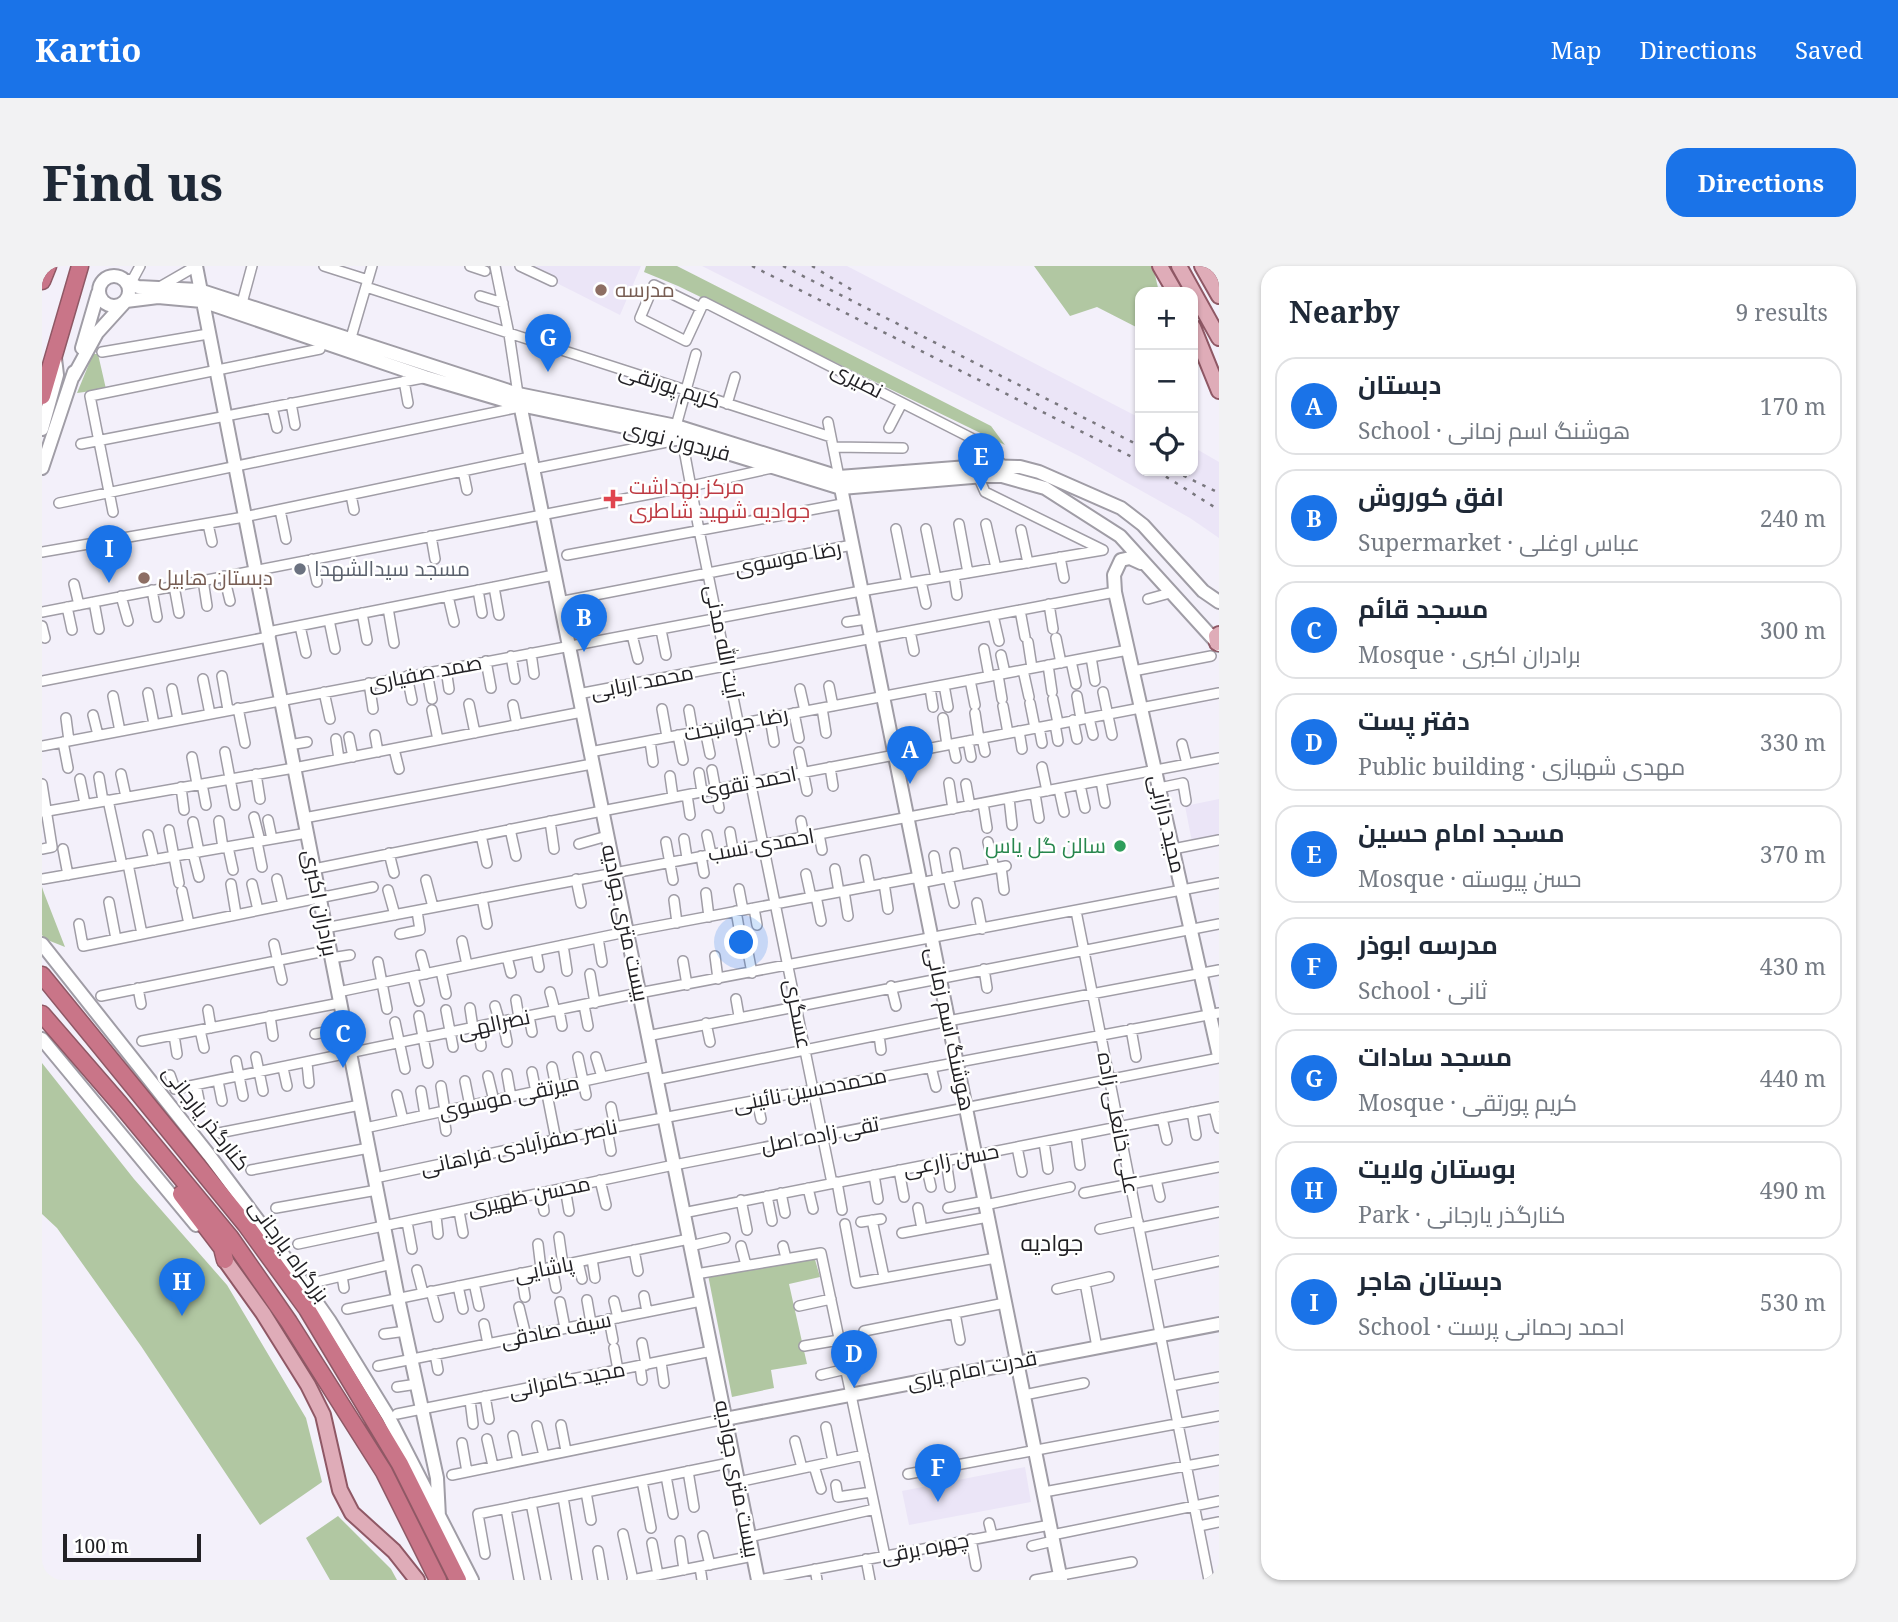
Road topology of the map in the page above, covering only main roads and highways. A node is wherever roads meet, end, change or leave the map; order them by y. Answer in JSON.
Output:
{"nodes":[{"id":1,"x":48,"y":266,"type":"edge"},
{"id":2,"x":80,"y":266,"type":"edge"},
{"id":3,"x":1160,"y":266,"type":"edge"},
{"id":4,"x":1179,"y":266,"type":"edge"},
{"id":5,"x":1202,"y":266,"type":"edge"},
{"id":6,"x":42,"y":281,"type":"edge"},
{"id":7,"x":1172,"y":287,"type":"edge"},
{"id":8,"x":1219,"y":296,"type":"edge"},
{"id":9,"x":1219,"y":338,"type":"edge"},
{"id":10,"x":1198,"y":339,"type":"edge"},
{"id":11,"x":54,"y":351,"type":"junction"},
{"id":12,"x":42,"y":378,"type":"edge"},
{"id":13,"x":1219,"y":391,"type":"edge"},
{"id":14,"x":42,"y":396,"type":"edge"},
{"id":15,"x":42,"y":975,"type":"edge"},
{"id":16,"x":42,"y":1014,"type":"edge"},
{"id":17,"x":120,"y":1104,"type":"junction"},
{"id":18,"x":225,"y":1260,"type":"joint"},
{"id":19,"x":417,"y":1580,"type":"edge"},
{"id":20,"x":438,"y":1580,"type":"edge"},
{"id":21,"x":458,"y":1580,"type":"edge"}],
"edges":[{"from":1,"to":6,"type":"highway"},
{"from":2,"to":11,"type":"highway"},
{"from":3,"to":7,"type":"main road"},
{"from":4,"to":9,"type":"main road"},
{"from":5,"to":8,"type":"main road"},
{"from":10,"to":13,"type":"main road"},
{"from":11,"to":12,"type":"highway"},
{"from":11,"to":14,"type":"highway"},
{"from":15,"to":21,"type":"highway","name":"بزرگراه یارجانی"},
{"from":16,"to":17,"type":"highway","name":"بزرگراه یارجانی"},
{"from":17,"to":18,"type":"highway"},
{"from":17,"to":20,"type":"highway","name":"بزرگراه یارجانی"},
{"from":18,"to":19,"type":"main road"}]}
